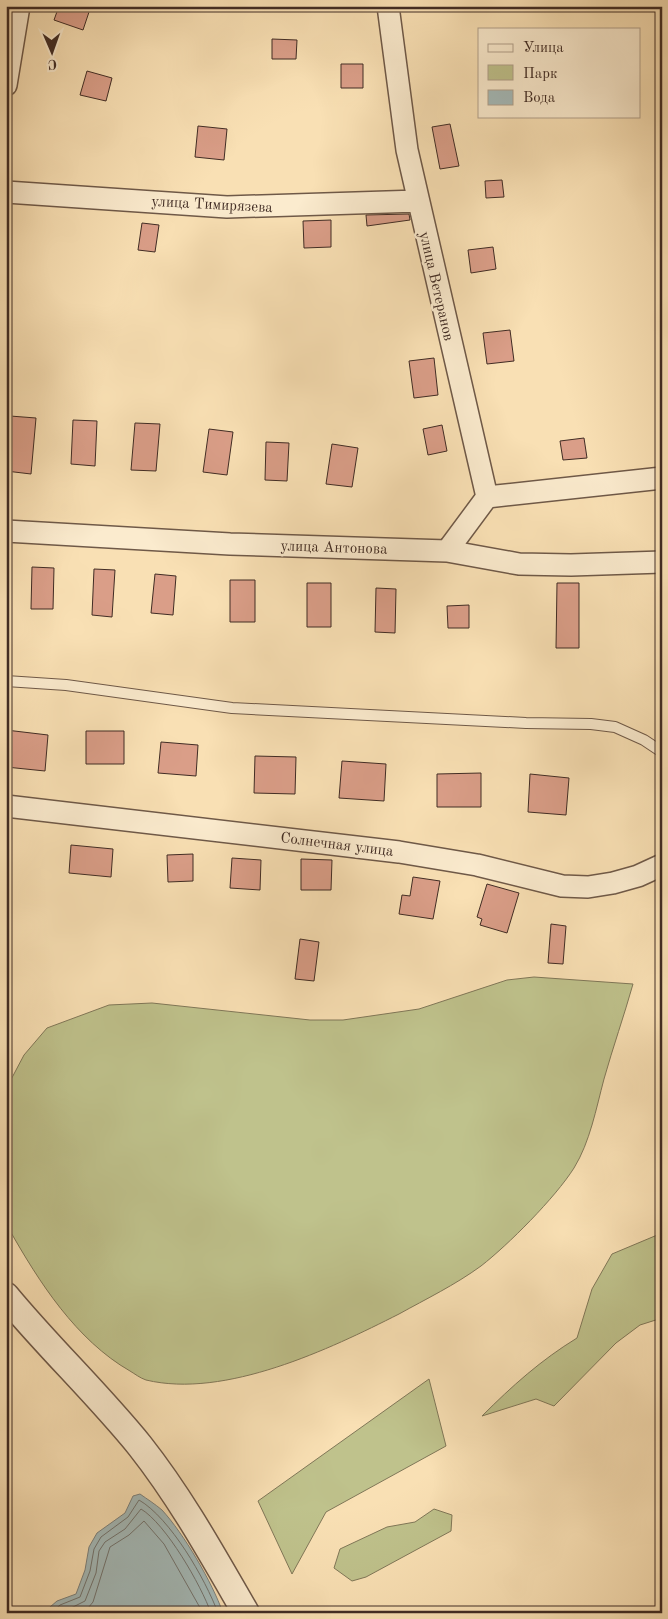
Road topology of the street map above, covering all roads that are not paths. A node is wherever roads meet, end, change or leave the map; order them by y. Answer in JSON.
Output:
{"nodes":[{"id":1,"x":19,"y":6,"type":"edge"},
{"id":2,"x":388,"y":6,"type":"edge"},
{"id":3,"x":6,"y":86,"type":"edge"},
{"id":4,"x":6,"y":192,"type":"edge"},
{"id":5,"x":418,"y":202,"type":"junction"},
{"id":6,"x":662,"y":478,"type":"edge"},
{"id":7,"x":487,"y":497,"type":"junction"},
{"id":8,"x":6,"y":531,"type":"edge"},
{"id":9,"x":447,"y":551,"type":"junction"},
{"id":10,"x":662,"y":562,"type":"edge"},
{"id":11,"x":6,"y":681,"type":"edge"},
{"id":12,"x":662,"y":752,"type":"edge"},
{"id":13,"x":6,"y":806,"type":"edge"},
{"id":14,"x":662,"y":865,"type":"edge"},
{"id":15,"x":6,"y":1296,"type":"edge"},
{"id":16,"x":246,"y":1613,"type":"edge"}],
"edges":[{"from":1,"to":3,"type":"street"},
{"from":2,"to":5,"type":"street","name":"улица Ветеранов"},
{"from":4,"to":5,"type":"street","name":"улица Тимирязева"},
{"from":5,"to":7,"type":"street","name":"улица Ветеранов"},
{"from":6,"to":7,"type":"street"},
{"from":7,"to":9,"type":"street"},
{"from":8,"to":9,"type":"street","name":"улица Антонова"},
{"from":9,"to":10,"type":"street","name":"улица Антонова"},
{"from":11,"to":12,"type":"lane"},
{"from":13,"to":14,"type":"street","name":"Солнечная улица"},
{"from":15,"to":16,"type":"street"}]}
